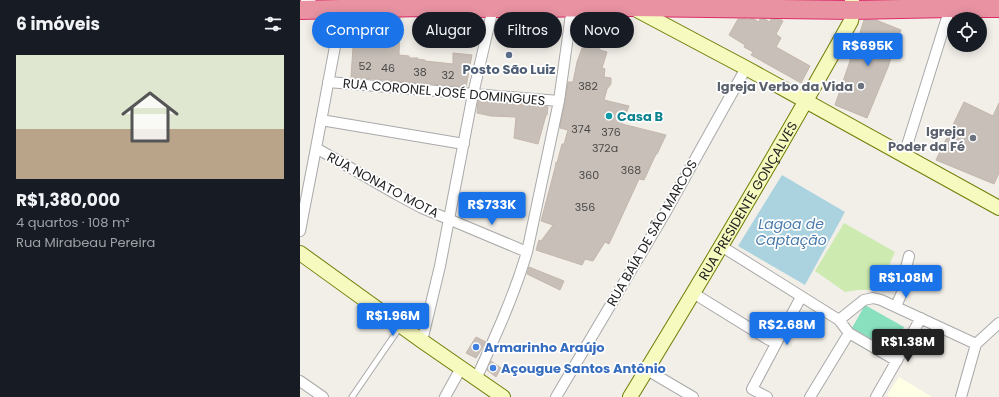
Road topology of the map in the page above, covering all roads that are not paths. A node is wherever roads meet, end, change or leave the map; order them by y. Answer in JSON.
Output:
{"nodes":[{"id":1,"x":313,"y":0,"type":"edge"},
{"id":2,"x":982,"y":2,"type":"dead end"},
{"id":3,"x":300,"y":3,"type":"edge"},
{"id":4,"x":852,"y":5,"type":"edge"},
{"id":5,"x":563,"y":6,"type":"junction"},
{"id":6,"x":632,"y":7,"type":"junction"},
{"id":7,"x":499,"y":8,"type":"junction"},
{"id":8,"x":956,"y":8,"type":"junction"},
{"id":9,"x":999,"y":8,"type":"edge"},
{"id":10,"x":342,"y":9,"type":"junction"},
{"id":11,"x":300,"y":10,"type":"edge"},
{"id":12,"x":746,"y":68,"type":"junction"},
{"id":13,"x":328,"y":82,"type":"junction"},
{"id":14,"x":473,"y":94,"type":"junction"},
{"id":15,"x":559,"y":101,"type":"junction"},
{"id":16,"x":806,"y":101,"type":"junction"},
{"id":17,"x":322,"y":120,"type":"junction"},
{"id":18,"x":464,"y":144,"type":"junction"},
{"id":19,"x":316,"y":148,"type":"junction"},
{"id":20,"x":904,"y":155,"type":"junction"},
{"id":21,"x":999,"y":208,"type":"edge"},
{"id":22,"x":449,"y":220,"type":"junction"},
{"id":23,"x":300,"y":230,"type":"edge"},
{"id":24,"x":721,"y":246,"type":"junction"},
{"id":25,"x":527,"y":252,"type":"junction"},
{"id":26,"x":300,"y":253,"type":"edge"},
{"id":27,"x":909,"y":256,"type":"dead end"},
{"id":28,"x":693,"y":293,"type":"junction"},
{"id":29,"x":801,"y":297,"type":"junction"},
{"id":30,"x":896,"y":306,"type":"junction"},
{"id":31,"x":921,"y":318,"type":"junction"},
{"id":32,"x":839,"y":320,"type":"junction"},
{"id":33,"x":999,"y":323,"type":"edge"},
{"id":34,"x":401,"y":326,"type":"junction"},
{"id":35,"x":849,"y":332,"type":"junction"},
{"id":36,"x":769,"y":340,"type":"dead end"},
{"id":37,"x":422,"y":341,"type":"junction"},
{"id":38,"x":976,"y":344,"type":"junction"},
{"id":39,"x":896,"y":361,"type":"junction"},
{"id":40,"x":460,"y":368,"type":"junction"},
{"id":41,"x":647,"y":370,"type":"junction"},
{"id":42,"x":476,"y":379,"type":"junction"},
{"id":43,"x":300,"y":381,"type":"edge"},
{"id":44,"x":323,"y":397,"type":"edge"},
{"id":45,"x":352,"y":397,"type":"edge"},
{"id":46,"x":446,"y":397,"type":"edge"},
{"id":47,"x":503,"y":397,"type":"edge"},
{"id":48,"x":556,"y":397,"type":"edge"},
{"id":49,"x":630,"y":397,"type":"edge"},
{"id":50,"x":693,"y":397,"type":"edge"},
{"id":51,"x":767,"y":397,"type":"edge"},
{"id":52,"x":810,"y":397,"type":"edge"},
{"id":53,"x":876,"y":397,"type":"edge"},
{"id":54,"x":961,"y":397,"type":"edge"}],
"edges":[{"from":1,"to":3,"type":"lane"},
{"from":2,"to":8,"type":"lane"},
{"from":4,"to":6,"type":"highway"},
{"from":4,"to":8,"type":"highway"},
{"from":4,"to":16,"type":"street","name":"RUA PRESIDENTE GONÇALVES"},
{"from":5,"to":6,"type":"highway"},
{"from":5,"to":7,"type":"highway"},
{"from":5,"to":7,"type":"lane"},
{"from":5,"to":15,"type":"street"},
{"from":6,"to":12,"type":"street"},
{"from":7,"to":10,"type":"highway"},
{"from":7,"to":14,"type":"street"},
{"from":8,"to":9,"type":"highway"},
{"from":8,"to":20,"type":"street"},
{"from":10,"to":11,"type":"highway"},
{"from":10,"to":13,"type":"street"},
{"from":12,"to":16,"type":"street"},
{"from":12,"to":48,"type":"street","name":"RUA BAÍA DE SÃO MARCOS"},
{"from":13,"to":14,"type":"street","name":"RUA CORONEL JOSÉ DOMINGUES"},
{"from":13,"to":17,"type":"street"},
{"from":14,"to":15,"type":"street","name":"RUA CORONEL JOSÉ DOMINGUES"},
{"from":14,"to":18,"type":"street"},
{"from":15,"to":25,"type":"street"},
{"from":16,"to":20,"type":"street"},
{"from":16,"to":24,"type":"street","name":"RUA PRESIDENTE GONÇALVES"},
{"from":17,"to":18,"type":"street"},
{"from":17,"to":19,"type":"street"},
{"from":18,"to":22,"type":"street"},
{"from":19,"to":22,"type":"street","name":"RUA NONATO MOTA"},
{"from":19,"to":23,"type":"street"},
{"from":20,"to":21,"type":"street"},
{"from":22,"to":25,"type":"street","name":"RUA NONATO MOTA"},
{"from":22,"to":37,"type":"street"},
{"from":24,"to":28,"type":"street","name":"RUA PRESIDENTE GONÇALVES"},
{"from":24,"to":29,"type":"street"},
{"from":25,"to":42,"type":"street"},
{"from":26,"to":34,"type":"street"},
{"from":27,"to":30,"type":"street"},
{"from":28,"to":36,"type":"street"},
{"from":28,"to":41,"type":"street","name":"RUA PRESIDENTE GONÇALVES"},
{"from":29,"to":32,"type":"street"},
{"from":29,"to":51,"type":"street"},
{"from":30,"to":31,"type":"street"},
{"from":30,"to":32,"type":"street"},
{"from":31,"to":38,"type":"street"},
{"from":31,"to":39,"type":"street"},
{"from":32,"to":35,"type":"street"},
{"from":33,"to":38,"type":"street"},
{"from":34,"to":37,"type":"street"},
{"from":34,"to":45,"type":"lane"},
{"from":35,"to":39,"type":"street"},
{"from":35,"to":52,"type":"street"},
{"from":37,"to":40,"type":"street"},
{"from":38,"to":54,"type":"street"},
{"from":39,"to":53,"type":"street"},
{"from":40,"to":42,"type":"street"},
{"from":40,"to":46,"type":"street"},
{"from":41,"to":49,"type":"street","name":"RUA PRESIDENTE GONÇALVES"},
{"from":41,"to":50,"type":"street"},
{"from":42,"to":47,"type":"street"},
{"from":43,"to":44,"type":"street"}]}
